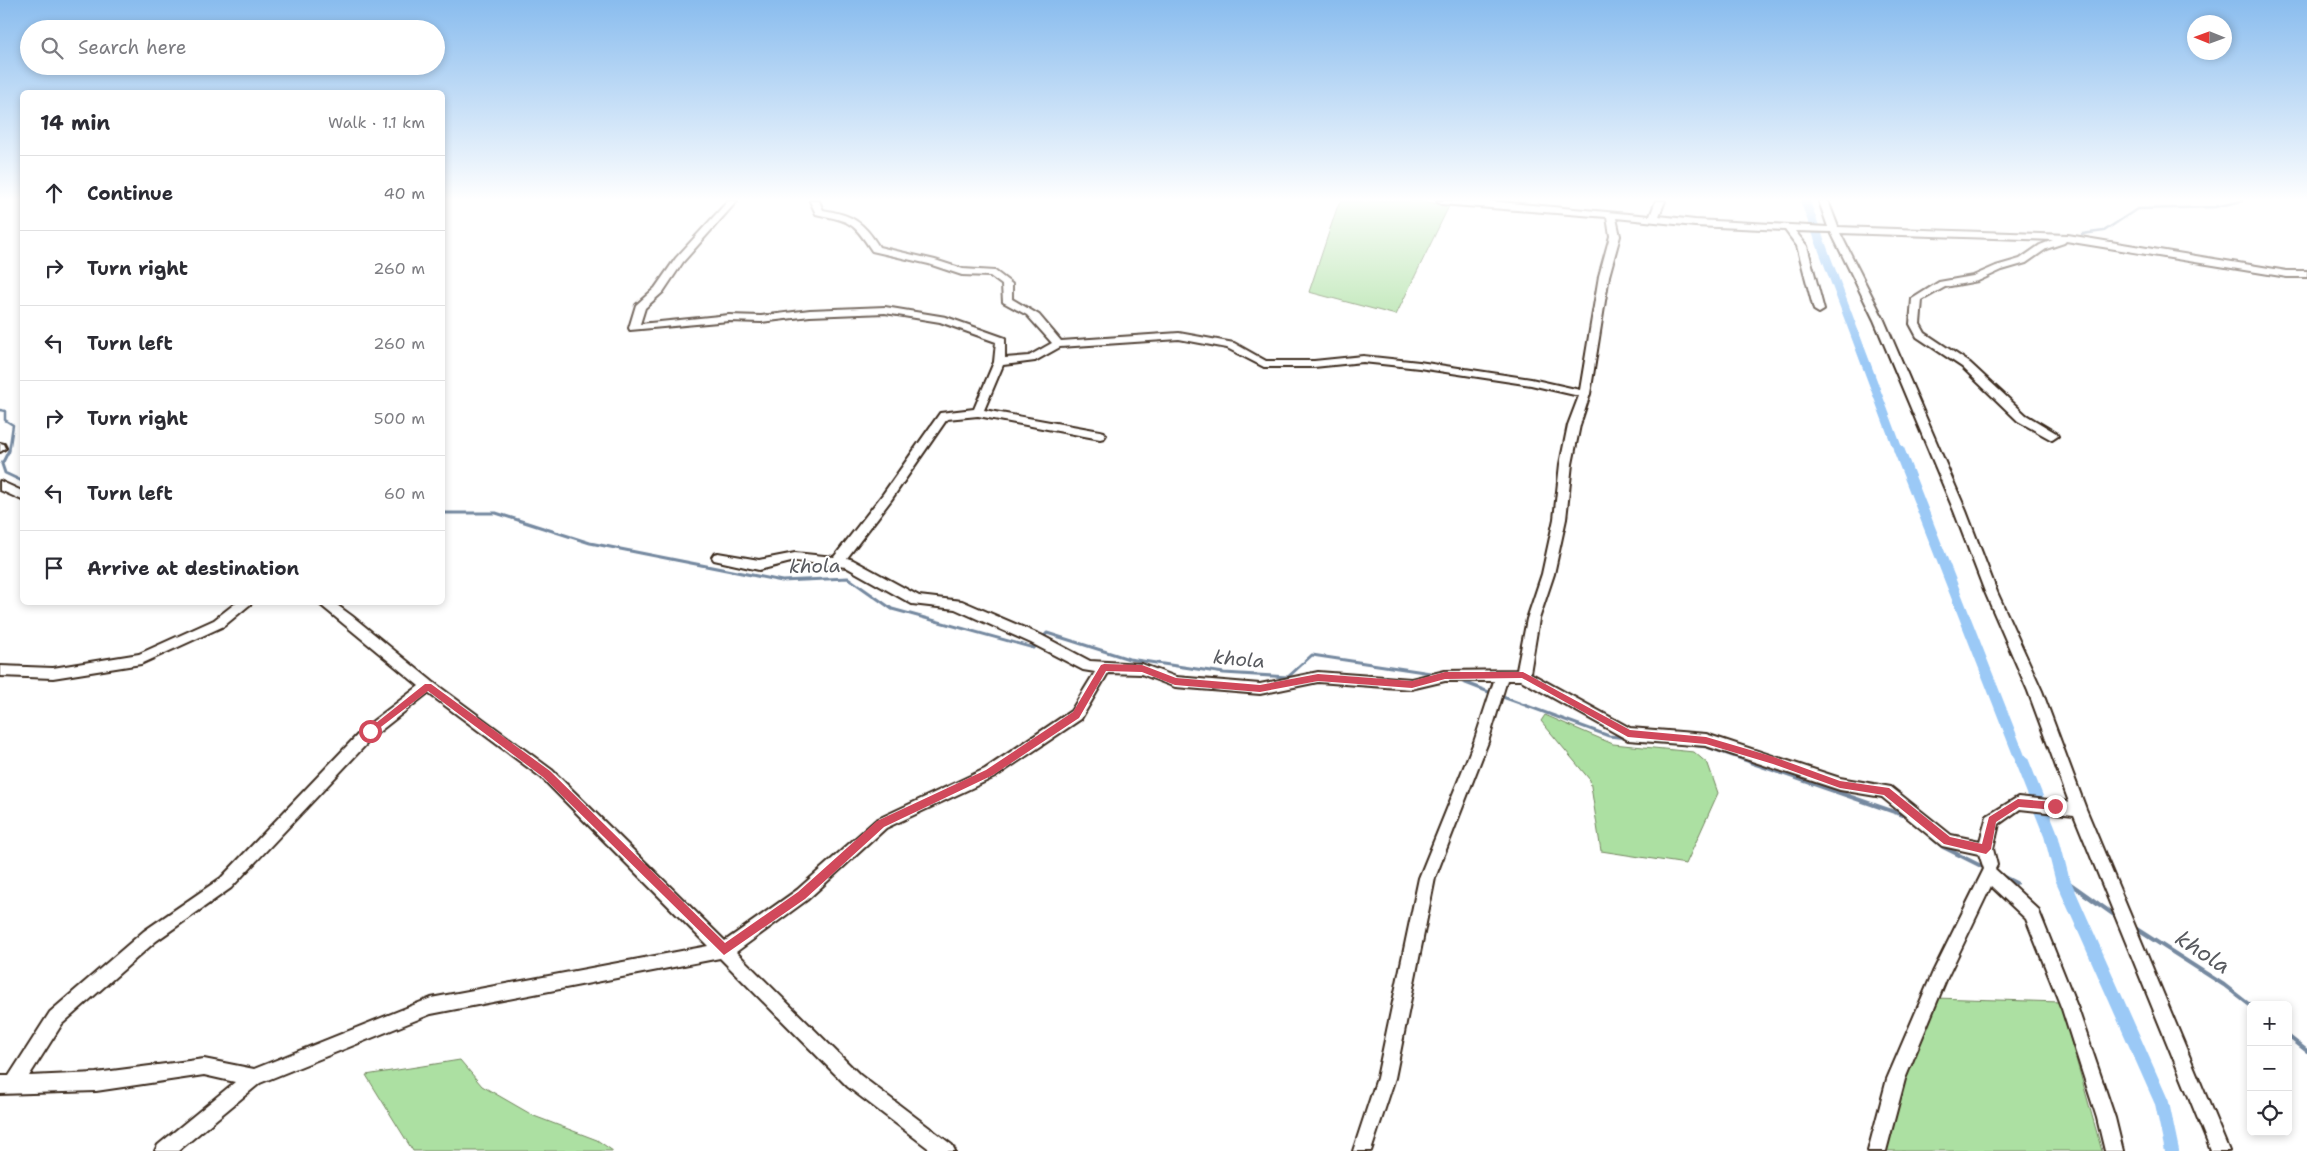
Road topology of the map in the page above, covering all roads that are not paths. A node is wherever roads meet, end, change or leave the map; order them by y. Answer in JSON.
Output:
{"nodes":[{"id":1,"x":684,"y":255,"type":"edge"},
{"id":2,"x":899,"y":255,"type":"edge"},
{"id":3,"x":1610,"y":255,"type":"edge"},
{"id":4,"x":1804,"y":255,"type":"edge"},
{"id":5,"x":1847,"y":255,"type":"edge"},
{"id":6,"x":2032,"y":255,"type":"edge"},
{"id":7,"x":2171,"y":255,"type":"edge"},
{"id":8,"x":2307,"y":274,"type":"edge"},
{"id":9,"x":1819,"y":310,"type":"dead end"},
{"id":10,"x":1058,"y":344,"type":"junction"},
{"id":11,"x":999,"y":362,"type":"junction"},
{"id":12,"x":1586,"y":394,"type":"junction"},
{"id":13,"x":978,"y":412,"type":"junction"},
{"id":14,"x":1100,"y":435,"type":"dead end"},
{"id":15,"x":2052,"y":436,"type":"dead end"},
{"id":16,"x":0,"y":485,"type":"edge"},
{"id":17,"x":20,"y":495,"type":"edge"},
{"id":18,"x":718,"y":557,"type":"dead end"},
{"id":19,"x":837,"y":562,"type":"junction"},
{"id":20,"x":243,"y":605,"type":"edge"},
{"id":21,"x":327,"y":605,"type":"edge"},
{"id":22,"x":1104,"y":668,"type":"junction"},
{"id":23,"x":0,"y":671,"type":"edge"},
{"id":24,"x":1502,"y":675,"type":"junction"},
{"id":25,"x":1523,"y":675,"type":"junction"},
{"id":26,"x":428,"y":686,"type":"junction"},
{"id":27,"x":2079,"y":808,"type":"junction"},
{"id":28,"x":1986,"y":849,"type":"junction"},
{"id":29,"x":1989,"y":865,"type":"dead end"},
{"id":30,"x":724,"y":950,"type":"junction"},
{"id":31,"x":254,"y":1078,"type":"junction"},
{"id":32,"x":6,"y":1085,"type":"edge"},
{"id":33,"x":164,"y":1151,"type":"edge"},
{"id":34,"x":946,"y":1151,"type":"edge"},
{"id":35,"x":1362,"y":1151,"type":"edge"},
{"id":36,"x":1877,"y":1151,"type":"edge"},
{"id":37,"x":2114,"y":1151,"type":"edge"},
{"id":38,"x":2220,"y":1151,"type":"edge"}],
"edges":[{"from":1,"to":11,"type":"street"},
{"from":2,"to":10,"type":"street"},
{"from":3,"to":12,"type":"street"},
{"from":4,"to":9,"type":"street"},
{"from":5,"to":27,"type":"street"},
{"from":6,"to":15,"type":"street"},
{"from":7,"to":8,"type":"street"},
{"from":10,"to":11,"type":"street"},
{"from":10,"to":12,"type":"street"},
{"from":11,"to":13,"type":"street"},
{"from":12,"to":25,"type":"street"},
{"from":13,"to":14,"type":"street"},
{"from":13,"to":19,"type":"street"},
{"from":16,"to":17,"type":"street"},
{"from":18,"to":19,"type":"street"},
{"from":19,"to":22,"type":"street"},
{"from":20,"to":23,"type":"street"},
{"from":21,"to":26,"type":"street"},
{"from":22,"to":24,"type":"street"},
{"from":22,"to":30,"type":"street"},
{"from":24,"to":25,"type":"street"},
{"from":24,"to":35,"type":"street"},
{"from":25,"to":28,"type":"street"},
{"from":26,"to":30,"type":"street"},
{"from":26,"to":32,"type":"street"},
{"from":27,"to":28,"type":"street"},
{"from":27,"to":38,"type":"street"},
{"from":28,"to":29,"type":"street"},
{"from":30,"to":31,"type":"street"},
{"from":30,"to":34,"type":"street"},
{"from":31,"to":32,"type":"street"},
{"from":31,"to":33,"type":"street"},
{"from":36,"to":37,"type":"street"}]}
